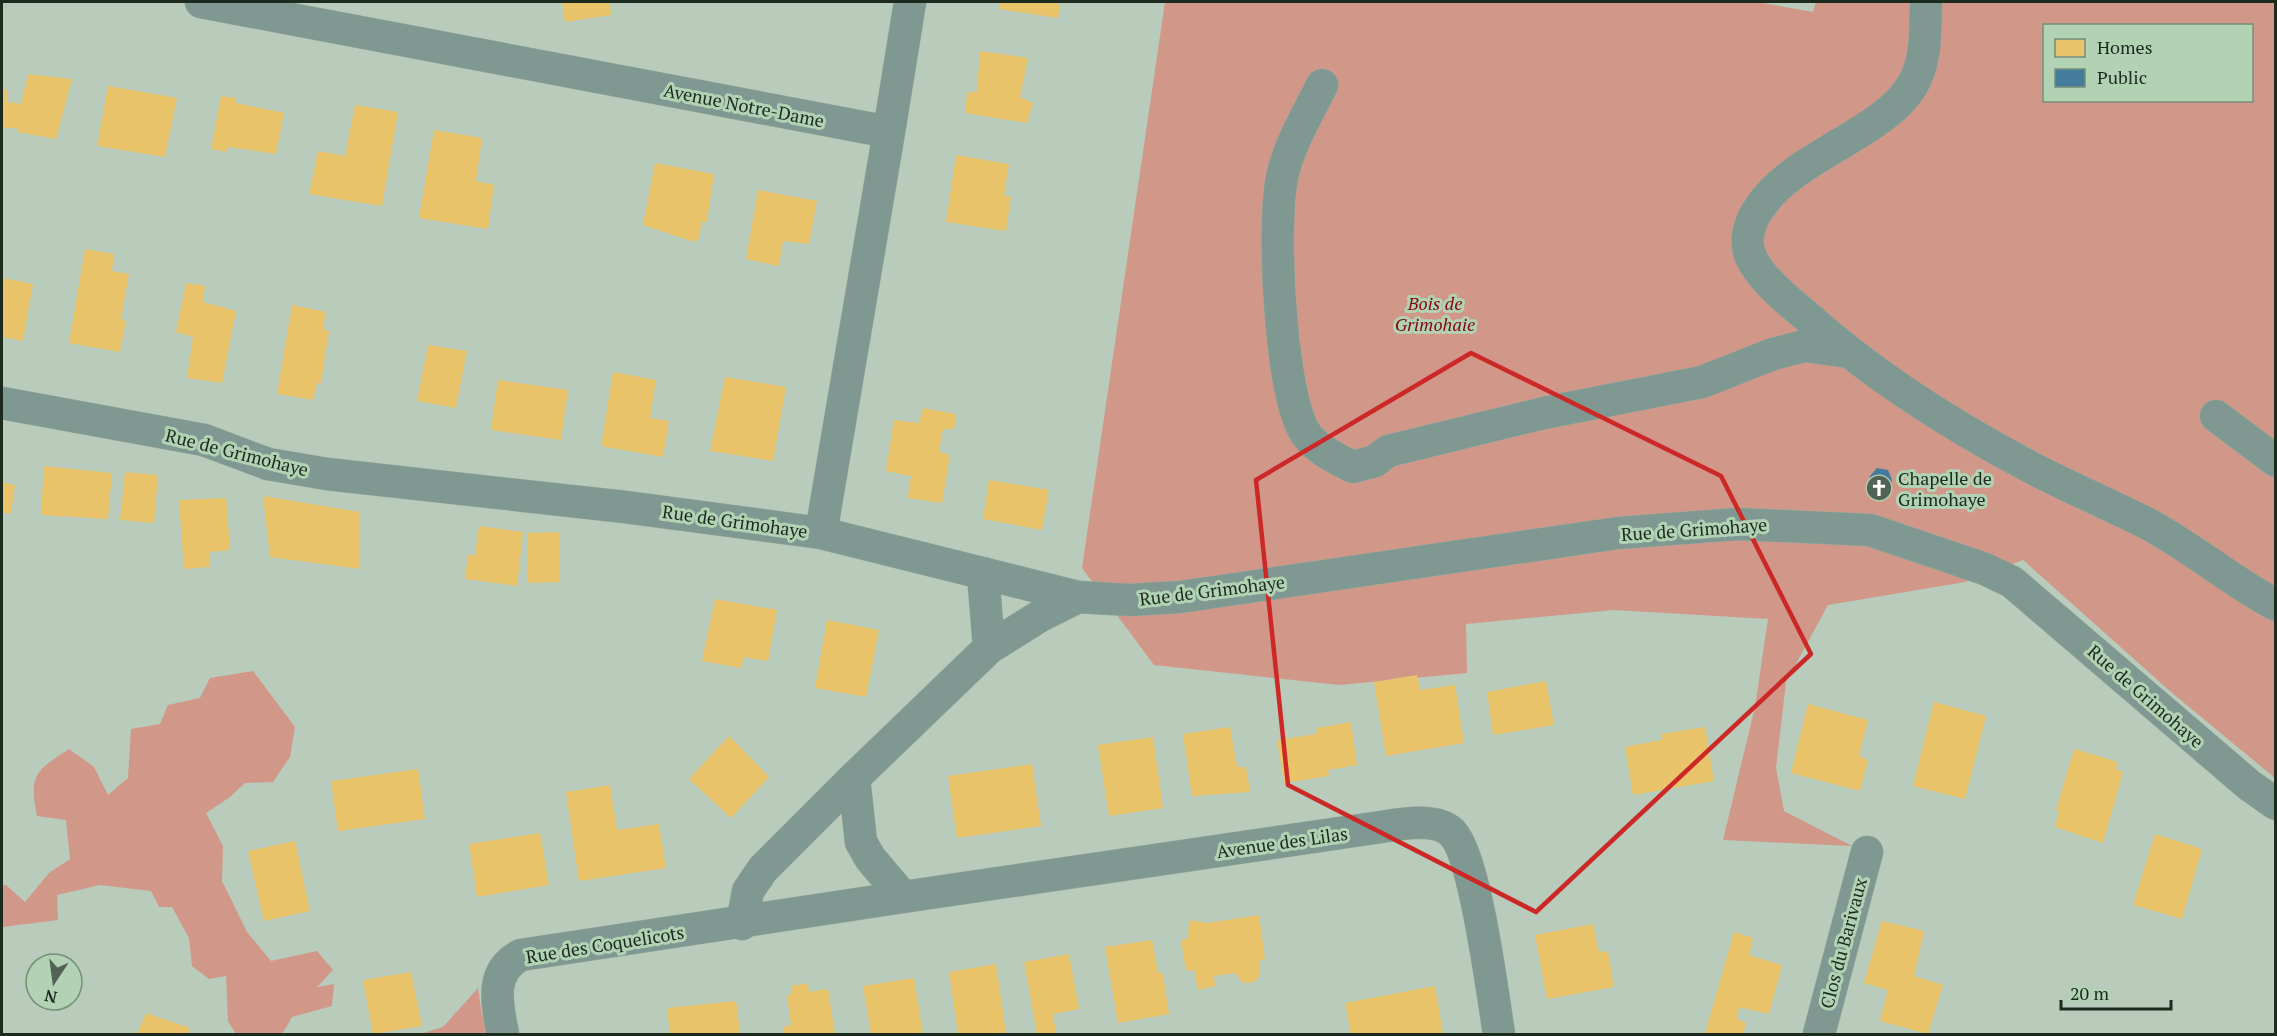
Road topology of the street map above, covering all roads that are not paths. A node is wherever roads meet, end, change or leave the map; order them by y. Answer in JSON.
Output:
{"nodes":[{"id":1,"x":201,"y":2,"type":"edge"},
{"id":2,"x":910,"y":2,"type":"edge"},
{"id":3,"x":1926,"y":2,"type":"edge"},
{"id":4,"x":1322,"y":85,"type":"dead end"},
{"id":5,"x":889,"y":132,"type":"junction"},
{"id":6,"x":1850,"y":352,"type":"junction"},
{"id":7,"x":2,"y":403,"type":"edge"},
{"id":8,"x":2216,"y":416,"type":"dead end"},
{"id":9,"x":2276,"y":461,"type":"edge"},
{"id":10,"x":821,"y":533,"type":"junction"},
{"id":11,"x":983,"y":573,"type":"junction"},
{"id":12,"x":1078,"y":597,"type":"junction"},
{"id":13,"x":2276,"y":605,"type":"edge"},
{"id":14,"x":988,"y":648,"type":"junction"},
{"id":15,"x":855,"y":778,"type":"junction"},
{"id":16,"x":2276,"y":804,"type":"edge"},
{"id":17,"x":1867,"y":852,"type":"dead end"},
{"id":18,"x":903,"y":897,"type":"junction"},
{"id":19,"x":742,"y":924,"type":"junction"},
{"id":20,"x":503,"y":1035,"type":"edge"},
{"id":21,"x":1499,"y":1035,"type":"edge"},
{"id":22,"x":1819,"y":1035,"type":"edge"}],
"edges":[{"from":1,"to":5,"type":"street","name":"Avenue Notre-Dame"},
{"from":2,"to":5,"type":"street"},
{"from":3,"to":6,"type":"street"},
{"from":4,"to":6,"type":"street"},
{"from":5,"to":10,"type":"street"},
{"from":6,"to":13,"type":"street"},
{"from":7,"to":10,"type":"street","name":"Rue de Grimohaye"},
{"from":8,"to":9,"type":"street"},
{"from":10,"to":11,"type":"street","name":"Rue de Grimohaye"},
{"from":11,"to":12,"type":"street","name":"Rue de Grimohaye"},
{"from":11,"to":14,"type":"street"},
{"from":12,"to":14,"type":"street"},
{"from":12,"to":16,"type":"street","name":"Rue de Grimohaye"},
{"from":14,"to":15,"type":"street"},
{"from":15,"to":18,"type":"street"},
{"from":15,"to":19,"type":"street"},
{"from":17,"to":22,"type":"street","name":"Clos du Barivaux"},
{"from":18,"to":19,"type":"street","name":"Avenue des Lilas"},
{"from":18,"to":21,"type":"street","name":"Avenue des Lilas"},
{"from":19,"to":20,"type":"street","name":"Rue des Coquelicots"}]}
